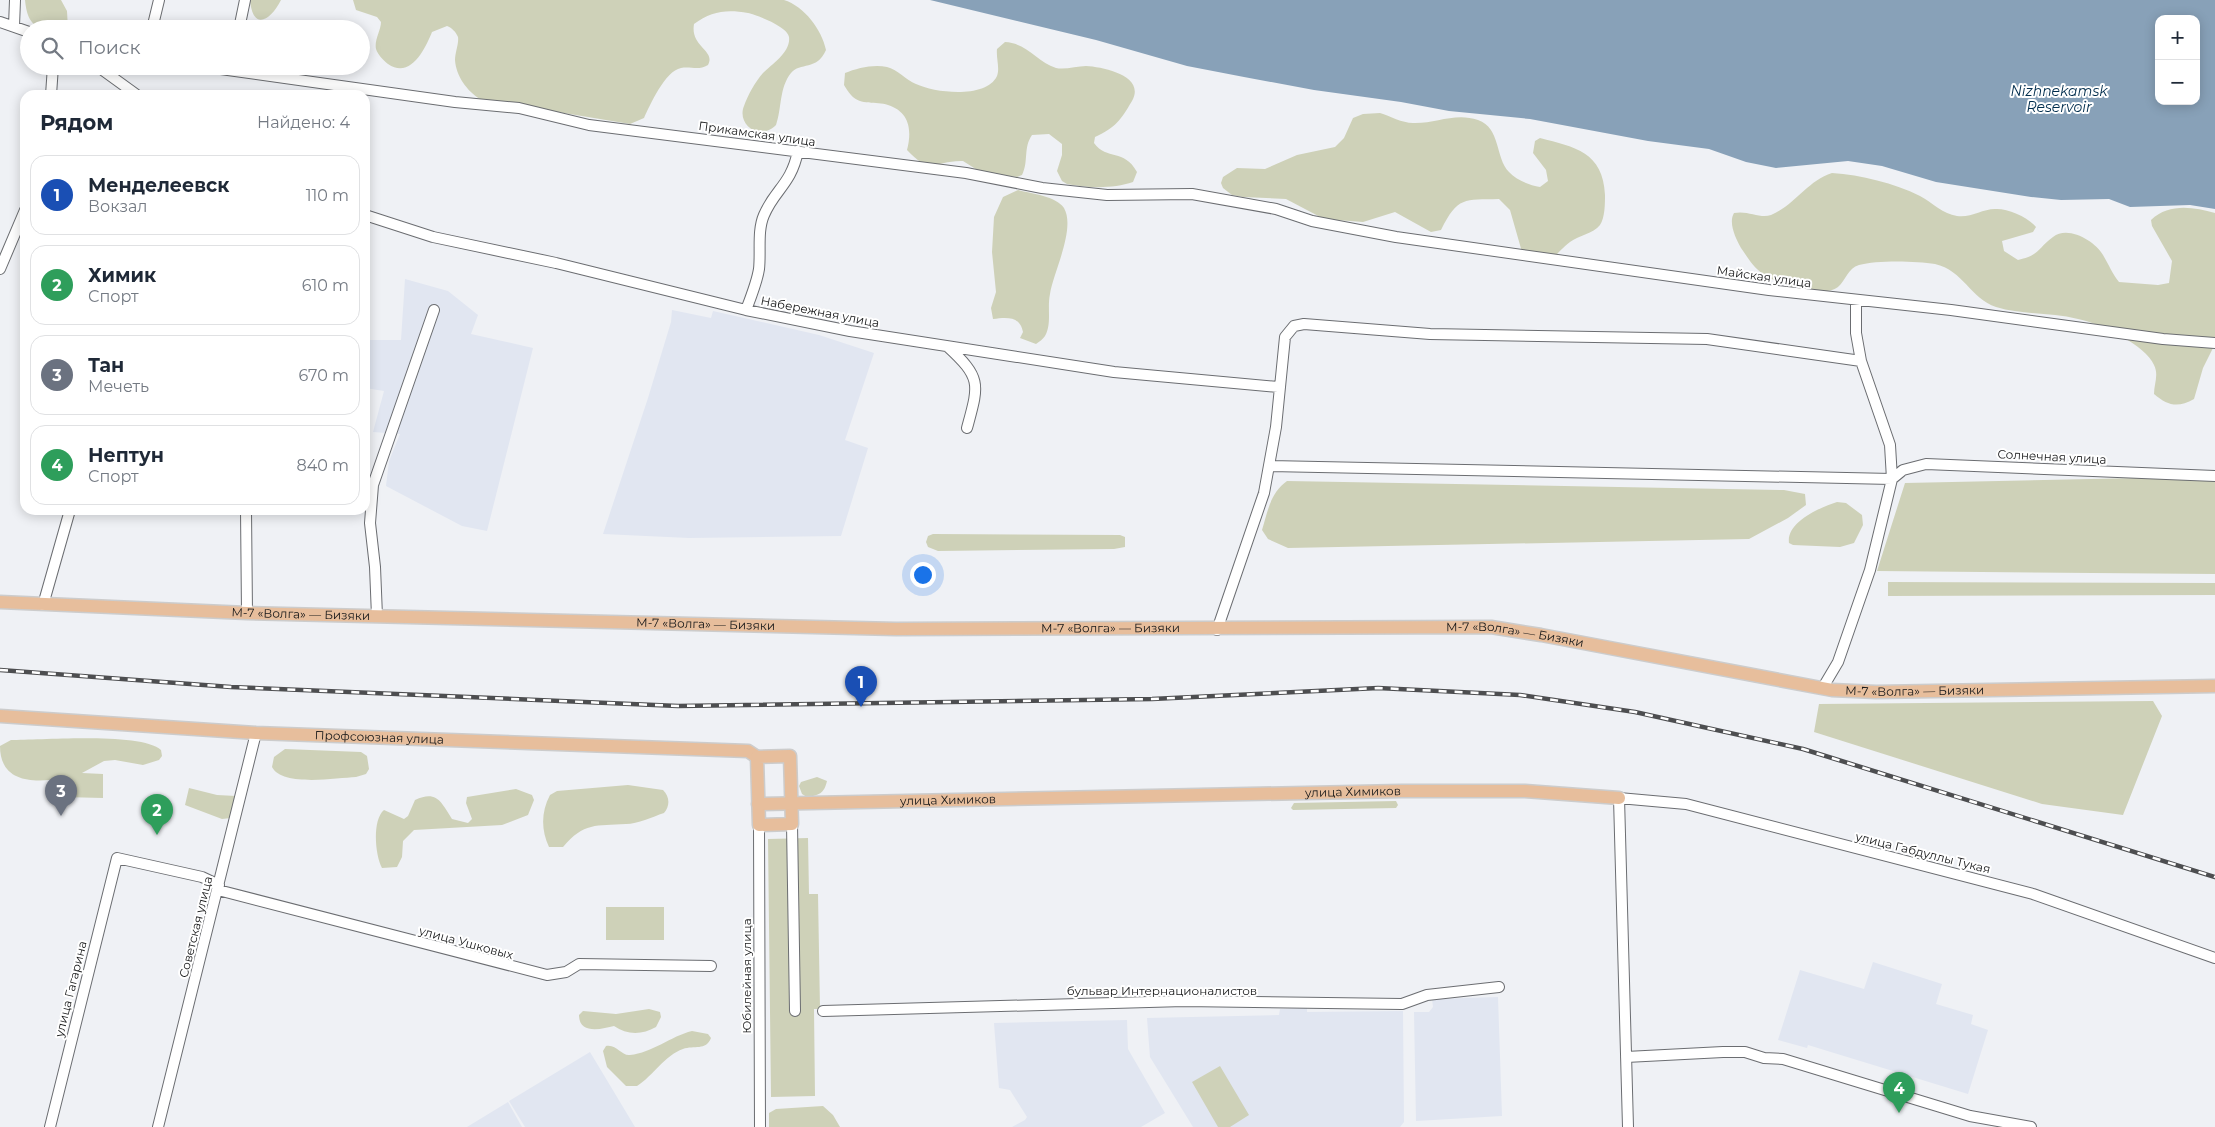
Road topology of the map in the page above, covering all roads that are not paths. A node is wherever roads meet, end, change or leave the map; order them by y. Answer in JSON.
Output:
{"nodes":[{"id":1,"x":16,"y":0,"type":"edge"},
{"id":2,"x":159,"y":0,"type":"edge"},
{"id":3,"x":245,"y":0,"type":"edge"},
{"id":4,"x":154,"y":20,"type":"edge"},
{"id":5,"x":241,"y":20,"type":"edge"},
{"id":6,"x":0,"y":22,"type":"edge"},
{"id":7,"x":14,"y":26,"type":"junction"},
{"id":8,"x":20,"y":28,"type":"edge"},
{"id":9,"x":52,"y":75,"type":"edge"},
{"id":10,"x":109,"y":75,"type":"edge"},
{"id":11,"x":276,"y":75,"type":"edge"},
{"id":12,"x":51,"y":90,"type":"edge"},
{"id":13,"x":130,"y":90,"type":"edge"},
{"id":14,"x":798,"y":151,"type":"junction"},
{"id":15,"x":370,"y":218,"type":"edge"},
{"id":16,"x":1312,"y":221,"type":"joint"},
{"id":17,"x":20,"y":222,"type":"edge"},
{"id":18,"x":0,"y":269,"type":"edge"},
{"id":19,"x":1856,"y":302,"type":"junction"},
{"id":20,"x":434,"y":310,"type":"dead end"},
{"id":21,"x":746,"y":310,"type":"junction"},
{"id":22,"x":2215,"y":342,"type":"edge"},
{"id":23,"x":947,"y":345,"type":"junction"},
{"id":24,"x":1861,"y":361,"type":"junction"},
{"id":25,"x":1278,"y":387,"type":"junction"},
{"id":26,"x":966,"y":428,"type":"dead end"},
{"id":27,"x":1269,"y":466,"type":"junction"},
{"id":28,"x":2215,"y":476,"type":"edge"},
{"id":29,"x":1892,"y":479,"type":"junction"},
{"id":30,"x":69,"y":515,"type":"edge"},
{"id":31,"x":246,"y":515,"type":"edge"},
{"id":32,"x":0,"y":602,"type":"edge"},
{"id":33,"x":43,"y":605,"type":"junction"},
{"id":34,"x":247,"y":613,"type":"junction"},
{"id":35,"x":377,"y":616,"type":"junction"},
{"id":36,"x":1217,"y":630,"type":"junction"},
{"id":37,"x":2215,"y":686,"type":"edge"},
{"id":38,"x":1822,"y":689,"type":"junction"},
{"id":39,"x":0,"y":716,"type":"edge"},
{"id":40,"x":256,"y":733,"type":"junction"},
{"id":41,"x":757,"y":756,"type":"junction"},
{"id":42,"x":1619,"y":798,"type":"junction"},
{"id":43,"x":791,"y":803,"type":"junction"},
{"id":44,"x":758,"y":804,"type":"junction"},
{"id":45,"x":792,"y":824,"type":"junction"},
{"id":46,"x":759,"y":825,"type":"junction"},
{"id":47,"x":117,"y":858,"type":"joint"},
{"id":48,"x":219,"y":887,"type":"junction"},
{"id":49,"x":2215,"y":958,"type":"edge"},
{"id":50,"x":711,"y":966,"type":"dead end"},
{"id":51,"x":1499,"y":987,"type":"dead end"},
{"id":52,"x":795,"y":1011,"type":"dead end"},
{"id":53,"x":823,"y":1011,"type":"dead end"},
{"id":54,"x":1626,"y":1057,"type":"junction"},
{"id":55,"x":50,"y":1127,"type":"edge"},
{"id":56,"x":158,"y":1127,"type":"edge"},
{"id":57,"x":760,"y":1127,"type":"edge"},
{"id":58,"x":1628,"y":1127,"type":"edge"},
{"id":59,"x":2031,"y":1127,"type":"edge"}],
"edges":[{"from":1,"to":7,"type":"street"},
{"from":2,"to":4,"type":"street"},
{"from":3,"to":5,"type":"street"},
{"from":6,"to":7,"type":"street"},
{"from":7,"to":8,"type":"street"},
{"from":9,"to":12,"type":"street"},
{"from":10,"to":13,"type":"street"},
{"from":11,"to":14,"type":"street","name":"Прикамская улица"},
{"from":14,"to":16,"type":"street","name":"Прикамская улица"},
{"from":14,"to":21,"type":"street"},
{"from":15,"to":21,"type":"street","name":"Набережная улица"},
{"from":16,"to":19,"type":"street","name":"Майская улица"},
{"from":17,"to":18,"type":"street"},
{"from":19,"to":22,"type":"street","name":"Майская улица"},
{"from":19,"to":24,"type":"street"},
{"from":20,"to":35,"type":"street"},
{"from":21,"to":23,"type":"street","name":"Набережная улица"},
{"from":23,"to":25,"type":"street","name":"Набережная улица"},
{"from":23,"to":26,"type":"street"},
{"from":24,"to":25,"type":"street"},
{"from":24,"to":29,"type":"street"},
{"from":25,"to":27,"type":"street"},
{"from":27,"to":29,"type":"street"},
{"from":27,"to":36,"type":"street"},
{"from":28,"to":29,"type":"street","name":"Солнечная улица"},
{"from":29,"to":38,"type":"street"},
{"from":30,"to":33,"type":"street"},
{"from":31,"to":34,"type":"street"},
{"from":32,"to":33,"type":"main road","name":"М-7 «Волга» — Бизяки"},
{"from":33,"to":34,"type":"main road","name":"М-7 «Волга» — Бизяки"},
{"from":34,"to":35,"type":"main road","name":"М-7 «Волга» — Бизяки"},
{"from":35,"to":36,"type":"main road","name":"М-7 «Волга» — Бизяки"},
{"from":36,"to":38,"type":"main road","name":"М-7 «Волга» — Бизяки"},
{"from":37,"to":38,"type":"main road","name":"М-7 «Волга» — Бизяки"},
{"from":39,"to":40,"type":"main road","name":"Профсоюзная улица"},
{"from":40,"to":41,"type":"main road","name":"Профсоюзная улица"},
{"from":40,"to":48,"type":"street","name":"Советская улица"},
{"from":41,"to":43,"type":"main road","name":"Профсоюзная улица"},
{"from":41,"to":44,"type":"main road"},
{"from":42,"to":43,"type":"main road","name":"улица Химиков"},
{"from":42,"to":49,"type":"street","name":"улица Габдуллы Тукая"},
{"from":42,"to":54,"type":"street"},
{"from":43,"to":44,"type":"main road","name":"улица Химиков"},
{"from":43,"to":45,"type":"main road"},
{"from":44,"to":46,"type":"main road"},
{"from":45,"to":46,"type":"main road"},
{"from":45,"to":52,"type":"street"},
{"from":46,"to":57,"type":"street","name":"Юбилейная улица"},
{"from":47,"to":48,"type":"street","name":"улица Ушковых"},
{"from":47,"to":55,"type":"street","name":"улица Гагарина"},
{"from":48,"to":50,"type":"street","name":"улица Ушковых"},
{"from":48,"to":56,"type":"street","name":"Советская улица"},
{"from":51,"to":53,"type":"street","name":"бульвар Интернационалистов"},
{"from":54,"to":58,"type":"street"},
{"from":54,"to":59,"type":"street"}]}
